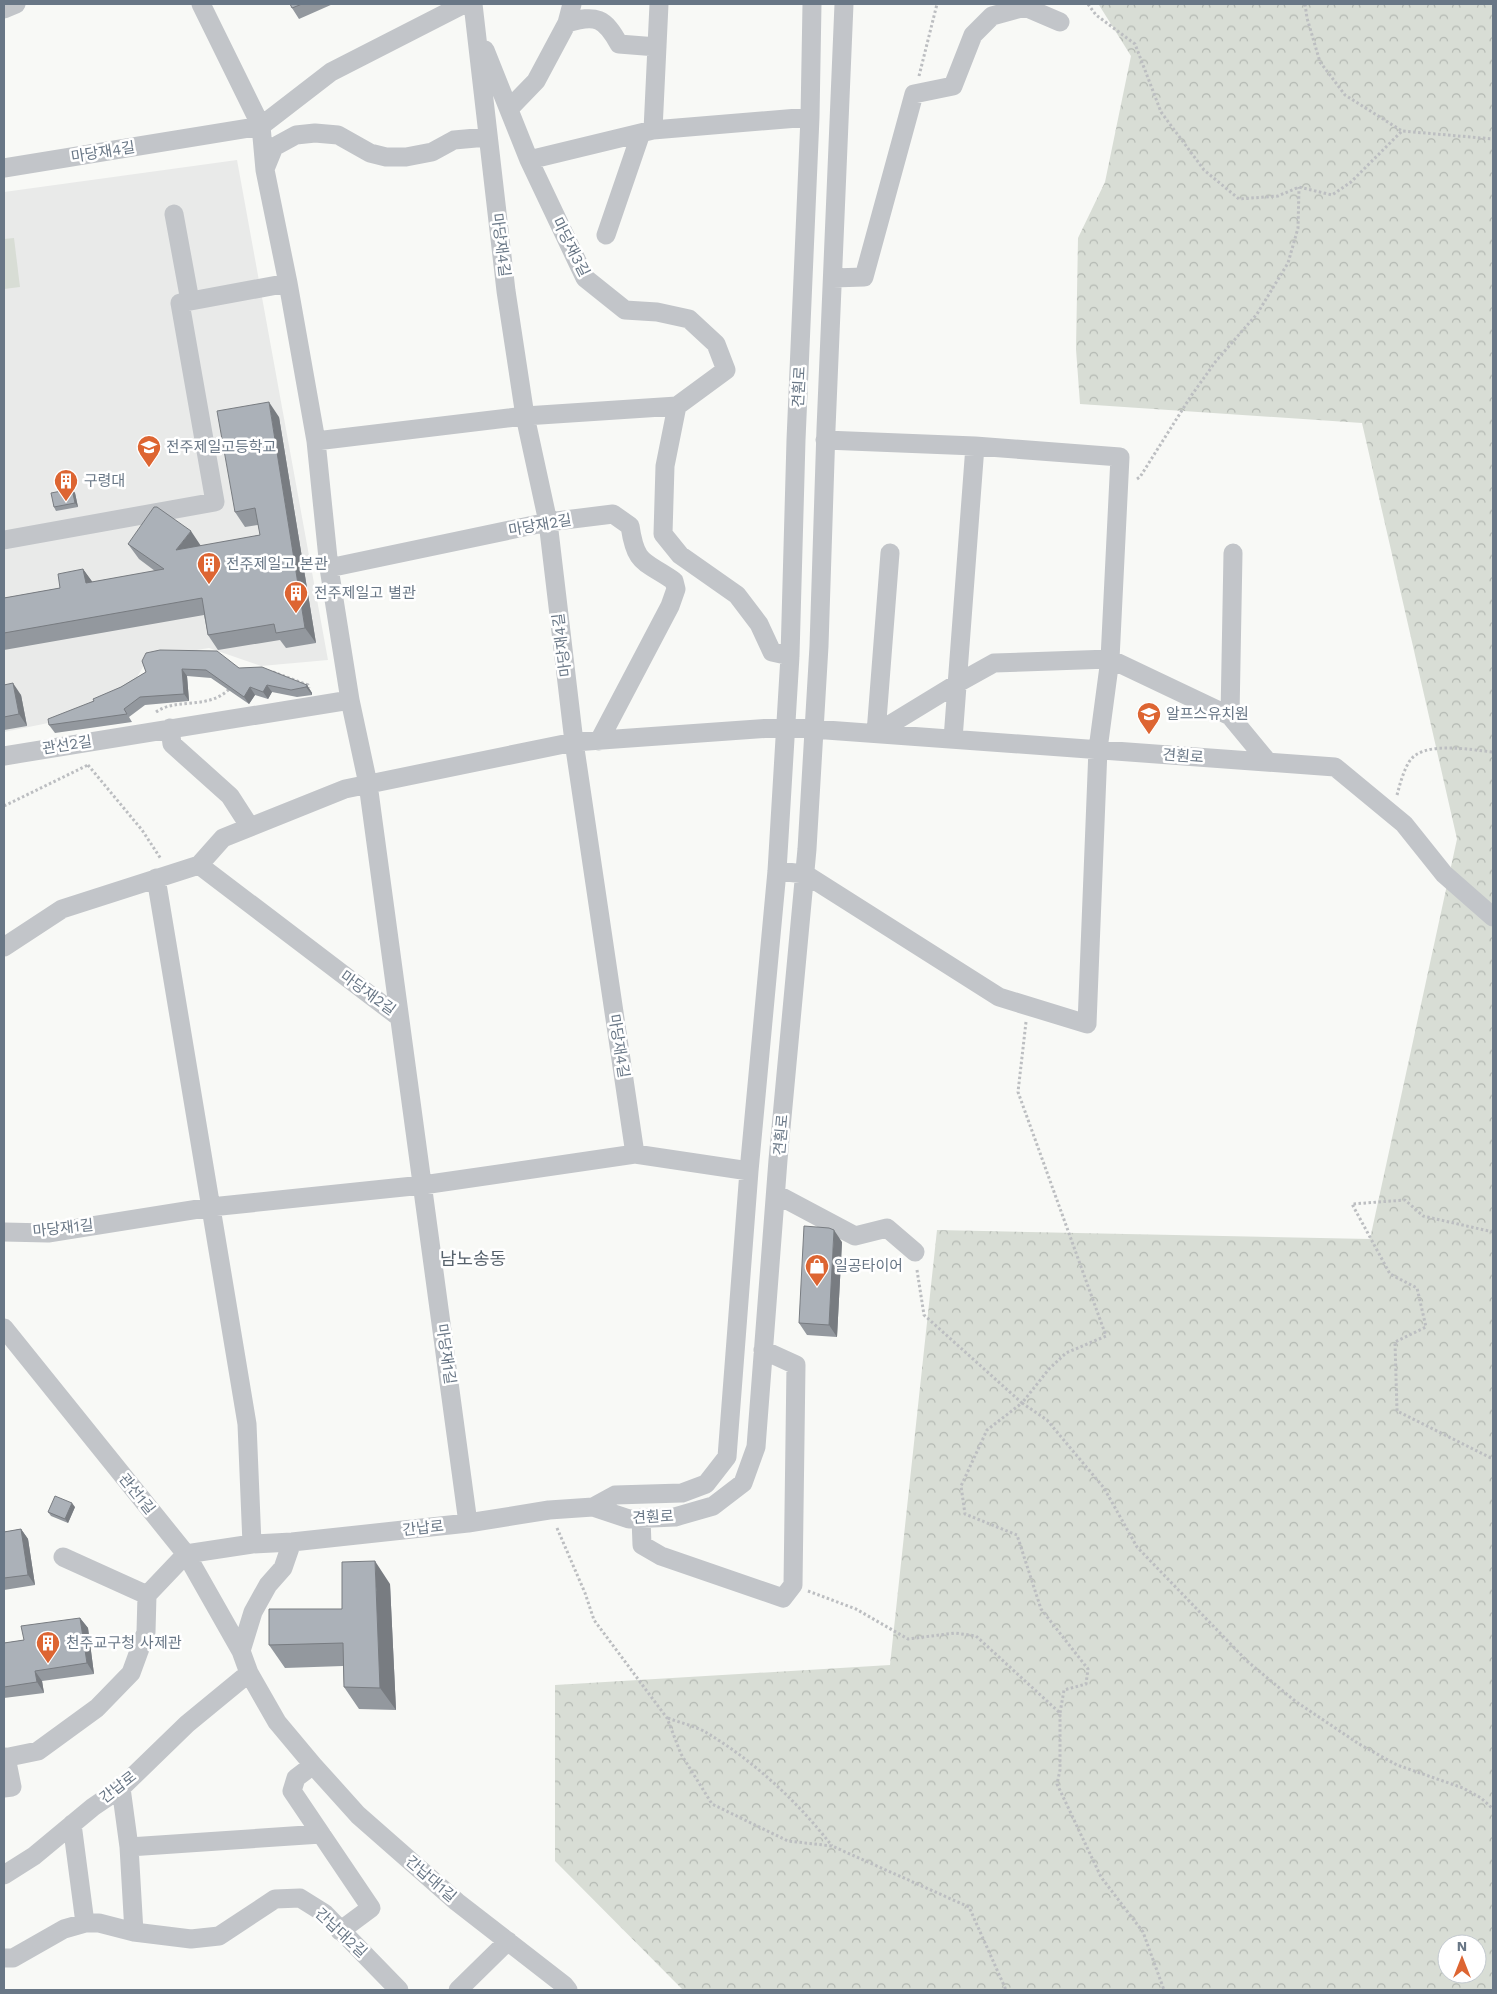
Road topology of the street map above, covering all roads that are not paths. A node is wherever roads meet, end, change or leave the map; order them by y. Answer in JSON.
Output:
{"nodes":[{"id":1,"x":16,"y":4,"type":"edge"},
{"id":2,"x":201,"y":4,"type":"edge"},
{"id":3,"x":464,"y":4,"type":"edge"},
{"id":4,"x":473,"y":4,"type":"edge"},
{"id":5,"x":572,"y":4,"type":"edge"},
{"id":6,"x":659,"y":4,"type":"edge"},
{"id":7,"x":812,"y":4,"type":"edge"},
{"id":8,"x":844,"y":4,"type":"edge"},
{"id":9,"x":4,"y":9,"type":"edge"},
{"id":10,"x":1060,"y":22,"type":"dead end"},
{"id":11,"x":567,"y":23,"type":"junction"},
{"id":12,"x":478,"y":33,"type":"junction"},
{"id":13,"x":657,"y":47,"type":"junction"},
{"id":14,"x":509,"y":109,"type":"junction"},
{"id":15,"x":810,"y":117,"type":"junction"},
{"id":16,"x":261,"y":126,"type":"junction"},
{"id":17,"x":647,"y":132,"type":"junction"},
{"id":18,"x":487,"y":137,"type":"junction"},
{"id":19,"x":529,"y":160,"type":"junction"},
{"id":20,"x":4,"y":168,"type":"edge"},
{"id":21,"x":265,"y":170,"type":"junction"},
{"id":22,"x":174,"y":214,"type":"dead end"},
{"id":23,"x":606,"y":235,"type":"dead end"},
{"id":24,"x":833,"y":278,"type":"junction"},
{"id":25,"x":288,"y":283,"type":"junction"},
{"id":26,"x":190,"y":301,"type":"junction"},
{"id":27,"x":677,"y":406,"type":"junction"},
{"id":28,"x":525,"y":416,"type":"junction"},
{"id":29,"x":825,"y":440,"type":"junction"},
{"id":30,"x":316,"y":441,"type":"junction"},
{"id":31,"x":975,"y":446,"type":"junction"},
{"id":32,"x":548,"y":522,"type":"junction"},
{"id":33,"x":4,"y":540,"type":"edge"},
{"id":34,"x":890,"y":553,"type":"dead end"},
{"id":35,"x":1233,"y":553,"type":"dead end"},
{"id":36,"x":329,"y":568,"type":"junction"},
{"id":37,"x":790,"y":656,"type":"junction"},
{"id":38,"x":1110,"y":659,"type":"junction"},
{"id":39,"x":958,"y":683,"type":"junction"},
{"id":40,"x":350,"y":700,"type":"junction"},
{"id":41,"x":1230,"y":716,"type":"junction"},
{"id":42,"x":785,"y":727,"type":"junction"},
{"id":43,"x":170,"y":728,"type":"junction"},
{"id":44,"x":813,"y":729,"type":"junction"},
{"id":45,"x":876,"y":733,"type":"junction"},
{"id":46,"x":953,"y":738,"type":"junction"},
{"id":47,"x":599,"y":741,"type":"junction"},
{"id":48,"x":574,"y":742,"type":"junction"},
{"id":49,"x":1098,"y":749,"type":"junction"},
{"id":50,"x":4,"y":756,"type":"edge"},
{"id":51,"x":1268,"y":762,"type":"junction"},
{"id":52,"x":368,"y":784,"type":"junction"},
{"id":53,"x":250,"y":827,"type":"junction"},
{"id":54,"x":199,"y":865,"type":"junction"},
{"id":55,"x":777,"y":871,"type":"junction"},
{"id":56,"x":805,"y":874,"type":"junction"},
{"id":57,"x":163,"y":876,"type":"junction"},
{"id":58,"x":1490,"y":910,"type":"edge"},
{"id":59,"x":4,"y":948,"type":"edge"},
{"id":60,"x":399,"y":1017,"type":"junction"},
{"id":61,"x":635,"y":1154,"type":"junction"},
{"id":62,"x":749,"y":1171,"type":"junction"},
{"id":63,"x":423,"y":1185,"type":"junction"},
{"id":64,"x":776,"y":1194,"type":"junction"},
{"id":65,"x":211,"y":1207,"type":"junction"},
{"id":66,"x":4,"y":1232,"type":"edge"},
{"id":67,"x":915,"y":1252,"type":"road end"},
{"id":68,"x":4,"y":1328,"type":"edge"},
{"id":69,"x":763,"y":1350,"type":"junction"},
{"id":70,"x":593,"y":1507,"type":"junction"},
{"id":71,"x":641,"y":1518,"type":"junction"},
{"id":72,"x":468,"y":1523,"type":"junction"},
{"id":73,"x":292,"y":1542,"type":"junction"},
{"id":74,"x":252,"y":1544,"type":"junction"},
{"id":75,"x":186,"y":1554,"type":"junction"},
{"id":76,"x":63,"y":1557,"type":"dead end"},
{"id":77,"x":147,"y":1595,"type":"junction"},
{"id":78,"x":241,"y":1651,"type":"junction"},
{"id":79,"x":249,"y":1673,"type":"junction"},
{"id":80,"x":5,"y":1758,"type":"edge"},
{"id":81,"x":313,"y":1765,"type":"junction"},
{"id":82,"x":4,"y":1788,"type":"edge"},
{"id":83,"x":121,"y":1788,"type":"junction"},
{"id":84,"x":72,"y":1824,"type":"junction"},
{"id":85,"x":321,"y":1834,"type":"junction"},
{"id":86,"x":129,"y":1847,"type":"junction"},
{"id":87,"x":4,"y":1875,"type":"edge"},
{"id":88,"x":85,"y":1923,"type":"junction"},
{"id":89,"x":340,"y":1931,"type":"junction"},
{"id":90,"x":134,"y":1932,"type":"junction"},
{"id":91,"x":508,"y":1941,"type":"junction"},
{"id":92,"x":4,"y":1958,"type":"edge"},
{"id":93,"x":562,"y":1987,"type":"edge"},
{"id":94,"x":399,"y":1990,"type":"edge"},
{"id":95,"x":458,"y":1990,"type":"edge"}],
"edges":[{"from":1,"to":9,"type":"street"},
{"from":2,"to":16,"type":"street"},
{"from":3,"to":16,"type":"street","name":"마당재4길"},
{"from":4,"to":12,"type":"street","name":"마당재4길"},
{"from":5,"to":11,"type":"street"},
{"from":6,"to":13,"type":"street"},
{"from":7,"to":15,"type":"street","name":"견훤로"},
{"from":8,"to":24,"type":"street","name":"견훤로"},
{"from":10,"to":24,"type":"street"},
{"from":11,"to":13,"type":"street"},
{"from":11,"to":14,"type":"street"},
{"from":12,"to":14,"type":"street"},
{"from":12,"to":18,"type":"street","name":"마당재4길"},
{"from":13,"to":17,"type":"street"},
{"from":14,"to":19,"type":"street"},
{"from":15,"to":17,"type":"street"},
{"from":15,"to":37,"type":"street","name":"견훤로"},
{"from":16,"to":20,"type":"street","name":"마당재4길"},
{"from":16,"to":21,"type":"street"},
{"from":17,"to":19,"type":"street"},
{"from":17,"to":23,"type":"street"},
{"from":18,"to":21,"type":"street"},
{"from":18,"to":28,"type":"street","name":"마당재4길"},
{"from":19,"to":27,"type":"street","name":"마당재3길"},
{"from":21,"to":25,"type":"street"},
{"from":22,"to":26,"type":"street"},
{"from":24,"to":29,"type":"street","name":"견훤로"},
{"from":25,"to":26,"type":"street"},
{"from":25,"to":30,"type":"street"},
{"from":26,"to":33,"type":"street"},
{"from":27,"to":28,"type":"street"},
{"from":27,"to":37,"type":"street"},
{"from":28,"to":30,"type":"street"},
{"from":28,"to":32,"type":"street","name":"마당재4길"},
{"from":29,"to":31,"type":"street"},
{"from":29,"to":44,"type":"street","name":"견훤로"},
{"from":30,"to":36,"type":"street"},
{"from":31,"to":38,"type":"street"},
{"from":31,"to":39,"type":"street"},
{"from":32,"to":36,"type":"street","name":"마당재2길"},
{"from":32,"to":47,"type":"street","name":"마당재2길"},
{"from":32,"to":48,"type":"street","name":"마당재4길"},
{"from":34,"to":45,"type":"street"},
{"from":35,"to":41,"type":"street"},
{"from":36,"to":40,"type":"street","name":"마당재2길"},
{"from":37,"to":42,"type":"street","name":"견훤로"},
{"from":38,"to":39,"type":"street"},
{"from":38,"to":41,"type":"street"},
{"from":38,"to":49,"type":"street"},
{"from":39,"to":45,"type":"street"},
{"from":39,"to":46,"type":"street"},
{"from":40,"to":43,"type":"street"},
{"from":40,"to":52,"type":"street","name":"마당재2길"},
{"from":41,"to":51,"type":"street"},
{"from":42,"to":44,"type":"street","name":"견훤로"},
{"from":42,"to":47,"type":"street"},
{"from":42,"to":55,"type":"street","name":"견훤로"},
{"from":43,"to":50,"type":"street","name":"관선2길"},
{"from":43,"to":53,"type":"street"},
{"from":44,"to":45,"type":"street","name":"견훤로"},
{"from":44,"to":56,"type":"street","name":"견훤로"},
{"from":45,"to":46,"type":"street","name":"견훤로"},
{"from":46,"to":49,"type":"street","name":"견훤로"},
{"from":47,"to":48,"type":"street"},
{"from":48,"to":52,"type":"street"},
{"from":48,"to":61,"type":"street","name":"마당재4길"},
{"from":49,"to":51,"type":"street","name":"견훤로"},
{"from":49,"to":56,"type":"street"},
{"from":51,"to":58,"type":"street","name":"견훤로"},
{"from":52,"to":53,"type":"street"},
{"from":52,"to":60,"type":"street","name":"마당재2길"},
{"from":53,"to":54,"type":"street"},
{"from":54,"to":57,"type":"street"},
{"from":54,"to":60,"type":"street","name":"마당재2길"},
{"from":55,"to":56,"type":"street"},
{"from":55,"to":62,"type":"street","name":"견훤로"},
{"from":56,"to":64,"type":"street","name":"견훤로"},
{"from":57,"to":59,"type":"street"},
{"from":57,"to":65,"type":"street"},
{"from":60,"to":63,"type":"street","name":"마당재1길"},
{"from":61,"to":62,"type":"street","name":"마당재1길"},
{"from":61,"to":63,"type":"street","name":"마당재1길"},
{"from":62,"to":70,"type":"street","name":"견훤로"},
{"from":63,"to":65,"type":"street","name":"마당재1길"},
{"from":63,"to":72,"type":"street","name":"마당재1길"},
{"from":64,"to":67,"type":"street"},
{"from":64,"to":69,"type":"street","name":"견훤로"},
{"from":65,"to":66,"type":"street","name":"마당재1길"},
{"from":65,"to":74,"type":"street"},
{"from":68,"to":75,"type":"street","name":"관선1길"},
{"from":69,"to":71,"type":"street","name":"견훤로"},
{"from":69,"to":71,"type":"street"},
{"from":70,"to":71,"type":"street","name":"견훤로"},
{"from":70,"to":72,"type":"street","name":"간납로"},
{"from":72,"to":73,"type":"street","name":"간납로"},
{"from":73,"to":74,"type":"street","name":"간납로"},
{"from":73,"to":78,"type":"street"},
{"from":74,"to":75,"type":"street","name":"간납로"},
{"from":75,"to":77,"type":"street"},
{"from":75,"to":78,"type":"street","name":"관선1길"},
{"from":76,"to":77,"type":"street"},
{"from":77,"to":80,"type":"street"},
{"from":78,"to":79,"type":"street","name":"관선1길"},
{"from":79,"to":81,"type":"street","name":"간납대1길"},
{"from":79,"to":83,"type":"street","name":"간납로"},
{"from":80,"to":82,"type":"street"},
{"from":81,"to":85,"type":"street"},
{"from":81,"to":91,"type":"street","name":"간납대1길"},
{"from":83,"to":84,"type":"street","name":"간납로"},
{"from":83,"to":86,"type":"street"},
{"from":84,"to":87,"type":"street","name":"간납로"},
{"from":84,"to":88,"type":"street"},
{"from":85,"to":86,"type":"street"},
{"from":85,"to":89,"type":"street"},
{"from":86,"to":90,"type":"street"},
{"from":88,"to":90,"type":"street","name":"간납대2길"},
{"from":88,"to":92,"type":"street","name":"간납대2길"},
{"from":89,"to":90,"type":"street","name":"간납대2길"},
{"from":89,"to":94,"type":"street","name":"간납대2길"},
{"from":91,"to":93,"type":"street","name":"간납대1길"},
{"from":91,"to":95,"type":"street"}]}
